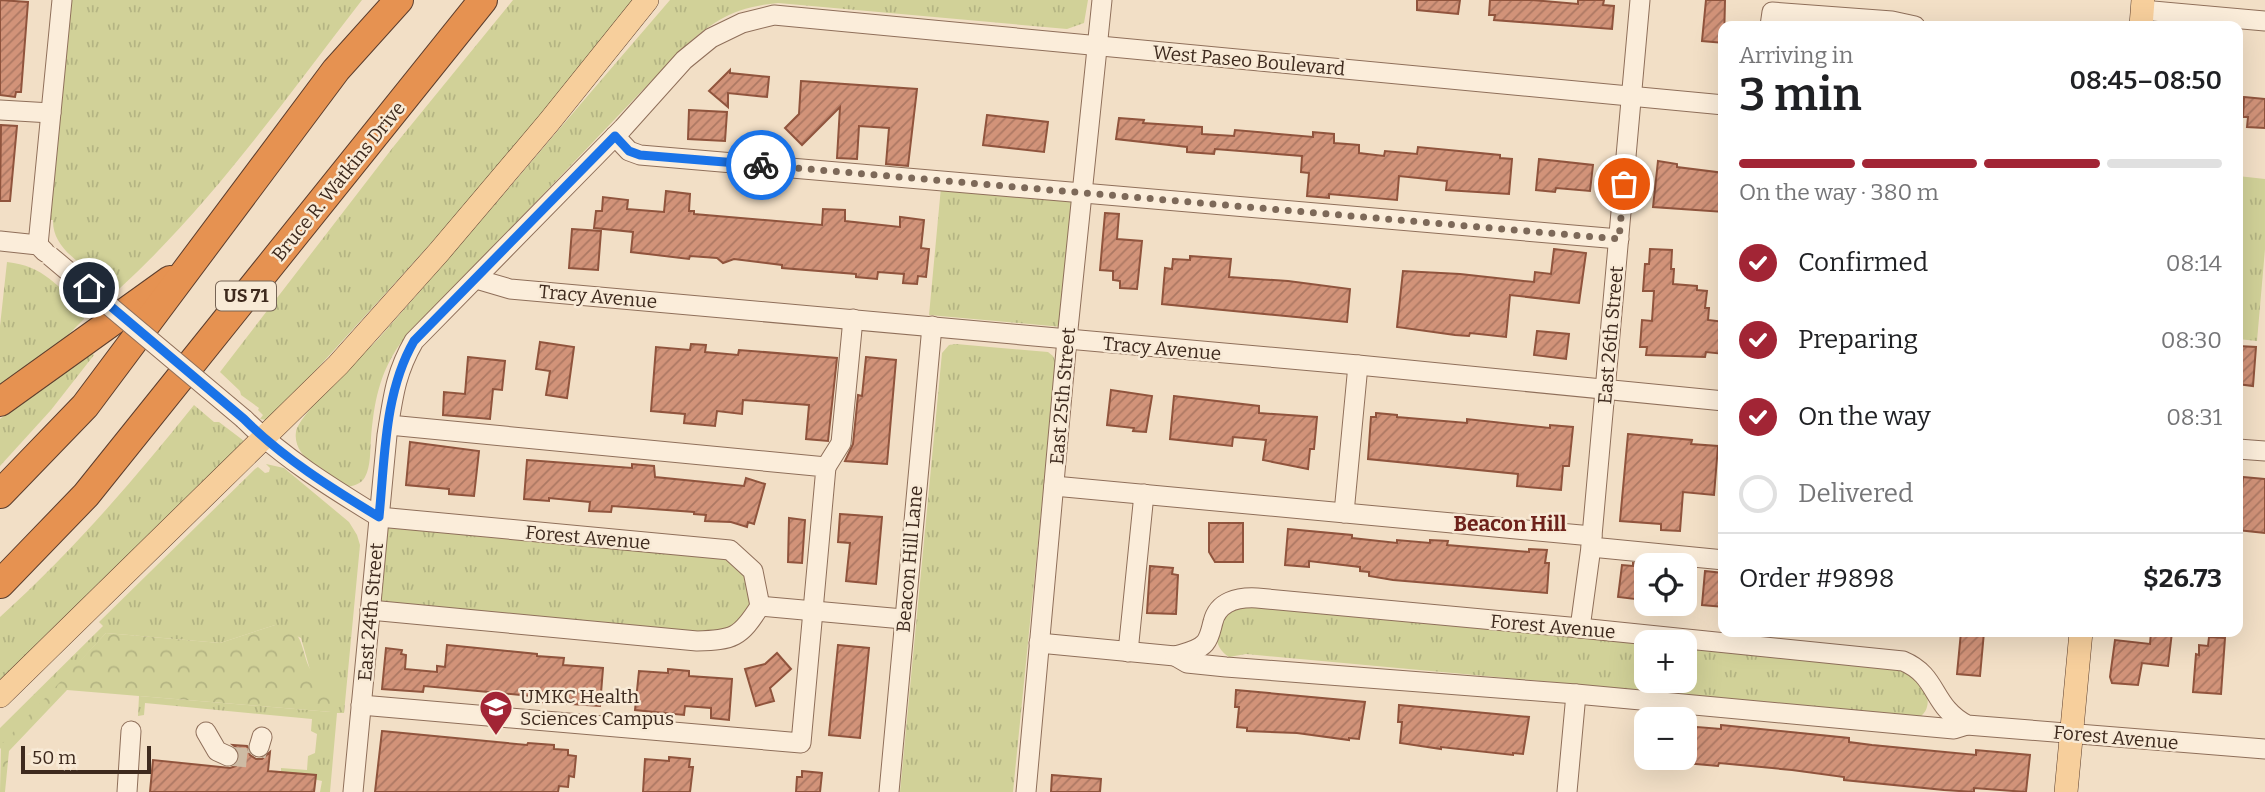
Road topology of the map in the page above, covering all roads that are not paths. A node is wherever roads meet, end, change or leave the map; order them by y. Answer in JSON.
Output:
{"nodes":[{"id":1,"x":62,"y":0,"type":"edge"},
{"id":2,"x":399,"y":0,"type":"edge"},
{"id":3,"x":483,"y":0,"type":"edge"},
{"id":4,"x":647,"y":0,"type":"edge"},
{"id":5,"x":1102,"y":0,"type":"edge"},
{"id":6,"x":1640,"y":0,"type":"edge"},
{"id":7,"x":2142,"y":12,"type":"edge"},
{"id":8,"x":774,"y":15,"type":"joint"},
{"id":9,"x":1771,"y":19,"type":"edge"},
{"id":10,"x":1892,"y":21,"type":"edge"},
{"id":11,"x":2265,"y":21,"type":"edge"},
{"id":12,"x":1097,"y":46,"type":"junction"},
{"id":13,"x":1631,"y":97,"type":"junction"},
{"id":14,"x":1718,"y":104,"type":"edge"},
{"id":15,"x":0,"y":110,"type":"edge"},
{"id":16,"x":51,"y":113,"type":"junction"},
{"id":17,"x":615,"y":136,"type":"junction"},
{"id":18,"x":1082,"y":193,"type":"junction"},
{"id":19,"x":1619,"y":239,"type":"junction"},
{"id":20,"x":0,"y":241,"type":"edge"},
{"id":21,"x":44,"y":250,"type":"junction"},
{"id":22,"x":192,"y":264,"type":"junction"},
{"id":23,"x":476,"y":279,"type":"junction"},
{"id":24,"x":853,"y":319,"type":"junction"},
{"id":25,"x":932,"y":326,"type":"junction"},
{"id":26,"x":1067,"y":339,"type":"junction"},
{"id":27,"x":1359,"y":365,"type":"junction"},
{"id":28,"x":1606,"y":390,"type":"junction"},
{"id":29,"x":1718,"y":400,"type":"edge"},
{"id":30,"x":0,"y":402,"type":"edge"},
{"id":31,"x":389,"y":425,"type":"junction"},
{"id":32,"x":264,"y":439,"type":"junction"},
{"id":33,"x":2243,"y":449,"type":"edge"},
{"id":34,"x":2265,"y":451,"type":"edge"},
{"id":35,"x":826,"y":467,"type":"junction"},
{"id":36,"x":1054,"y":486,"type":"junction"},
{"id":37,"x":0,"y":494,"type":"edge"},
{"id":38,"x":1144,"y":494,"type":"junction"},
{"id":39,"x":1344,"y":513,"type":"junction"},
{"id":40,"x":379,"y":517,"type":"junction"},
{"id":41,"x":1591,"y":541,"type":"junction"},
{"id":42,"x":1718,"y":559,"type":"edge"},
{"id":43,"x":0,"y":584,"type":"edge"},
{"id":44,"x":760,"y":606,"type":"junction"},
{"id":45,"x":370,"y":610,"type":"junction"},
{"id":46,"x":813,"y":611,"type":"junction"},
{"id":47,"x":904,"y":619,"type":"junction"},
{"id":48,"x":1580,"y":628,"type":"junction"},
{"id":49,"x":1211,"y":631,"type":"junction"},
{"id":50,"x":2081,"y":637,"type":"edge"},
{"id":51,"x":1039,"y":643,"type":"junction"},
{"id":52,"x":1128,"y":652,"type":"junction"},
{"id":53,"x":1175,"y":656,"type":"junction"},
{"id":54,"x":1226,"y":667,"type":"junction"},
{"id":55,"x":1576,"y":694,"type":"junction"},
{"id":56,"x":0,"y":695,"type":"edge"},
{"id":57,"x":1938,"y":699,"type":"junction"},
{"id":58,"x":361,"y":705,"type":"junction"},
{"id":59,"x":1967,"y":725,"type":"junction"},
{"id":60,"x":1922,"y":726,"type":"junction"},
{"id":61,"x":131,"y":731,"type":"dead end"},
{"id":62,"x":206,"y":732,"type":"dead end"},
{"id":63,"x":2072,"y":734,"type":"junction"},
{"id":64,"x":2265,"y":749,"type":"edge"},
{"id":65,"x":228,"y":755,"type":"dead end"},
{"id":66,"x":127,"y":792,"type":"edge"},
{"id":67,"x":353,"y":792,"type":"edge"},
{"id":68,"x":889,"y":792,"type":"edge"},
{"id":69,"x":1026,"y":792,"type":"edge"},
{"id":70,"x":1566,"y":792,"type":"edge"},
{"id":71,"x":2066,"y":792,"type":"edge"}],
"edges":[{"from":1,"to":16,"type":"street"},
{"from":2,"to":22,"type":"highway"},
{"from":3,"to":43,"type":"highway","name":"Bruce R. Watkins Drive","number":"US 71"},
{"from":4,"to":32,"type":"main road"},
{"from":5,"to":12,"type":"street","name":"East 25th Street"},
{"from":6,"to":13,"type":"street","name":"East 26th Street"},
{"from":7,"to":11,"type":"street"},
{"from":8,"to":12,"type":"street","name":"West Paseo Boulevard"},
{"from":8,"to":17,"type":"street","name":"East 24th Street"},
{"from":9,"to":10,"type":"street"},
{"from":12,"to":13,"type":"street","name":"West Paseo Boulevard"},
{"from":12,"to":18,"type":"street","name":"East 25th Street"},
{"from":13,"to":14,"type":"street","name":"West Paseo Boulevard"},
{"from":13,"to":19,"type":"street","name":"East 26th Street"},
{"from":15,"to":16,"type":"street"},
{"from":16,"to":21,"type":"street"},
{"from":17,"to":18,"type":"street"},
{"from":17,"to":23,"type":"street","name":"East 24th Street"},
{"from":18,"to":19,"type":"street"},
{"from":18,"to":26,"type":"street","name":"East 25th Street"},
{"from":19,"to":28,"type":"street","name":"East 26th Street"},
{"from":20,"to":21,"type":"street"},
{"from":21,"to":32,"type":"street","bridge":true},
{"from":22,"to":30,"type":"highway"},
{"from":22,"to":37,"type":"highway"},
{"from":23,"to":24,"type":"street","name":"Tracy Avenue"},
{"from":23,"to":31,"type":"street","name":"East 24th Street"},
{"from":24,"to":25,"type":"street","name":"Tracy Avenue"},
{"from":24,"to":35,"type":"street"},
{"from":25,"to":26,"type":"street","name":"Tracy Avenue"},
{"from":25,"to":47,"type":"street","name":"Beacon Hill Lane"},
{"from":26,"to":27,"type":"street","name":"Tracy Avenue"},
{"from":26,"to":36,"type":"street","name":"East 25th Street"},
{"from":27,"to":28,"type":"street","name":"Tracy Avenue"},
{"from":27,"to":39,"type":"street"},
{"from":28,"to":29,"type":"street","name":"Tracy Avenue"},
{"from":28,"to":41,"type":"street","name":"East 26th Street"},
{"from":31,"to":35,"type":"street"},
{"from":31,"to":40,"type":"street","name":"East 24th Street"},
{"from":32,"to":40,"type":"street"},
{"from":32,"to":56,"type":"main road"},
{"from":33,"to":34,"type":"street"},
{"from":35,"to":46,"type":"street"},
{"from":36,"to":38,"type":"street"},
{"from":36,"to":51,"type":"street","name":"East 25th Street"},
{"from":38,"to":39,"type":"street"},
{"from":38,"to":52,"type":"street"},
{"from":39,"to":41,"type":"street"},
{"from":40,"to":44,"type":"street","name":"Forest Avenue"},
{"from":40,"to":45,"type":"street","name":"East 24th Street"},
{"from":41,"to":42,"type":"street"},
{"from":41,"to":48,"type":"street","name":"East 26th Street"},
{"from":44,"to":45,"type":"street"},
{"from":44,"to":46,"type":"street"},
{"from":45,"to":58,"type":"street","name":"East 24th Street"},
{"from":46,"to":47,"type":"street"},
{"from":46,"to":58,"type":"street"},
{"from":47,"to":68,"type":"street","name":"Beacon Hill Lane"},
{"from":48,"to":49,"type":"street","name":"Forest Avenue"},
{"from":48,"to":57,"type":"street","name":"Forest Avenue"},
{"from":49,"to":53,"type":"street","name":"Forest Avenue"},
{"from":49,"to":54,"type":"street"},
{"from":50,"to":63,"type":"main road"},
{"from":51,"to":52,"type":"street","name":"Forest Avenue"},
{"from":51,"to":69,"type":"street","name":"East 25th Street"},
{"from":52,"to":53,"type":"street","name":"Forest Avenue"},
{"from":53,"to":54,"type":"street","name":"Forest Avenue"},
{"from":54,"to":55,"type":"street","name":"Forest Avenue"},
{"from":55,"to":60,"type":"street","name":"Forest Avenue"},
{"from":55,"to":70,"type":"street"},
{"from":57,"to":59,"type":"street","name":"Forest Avenue"},
{"from":57,"to":60,"type":"street"},
{"from":58,"to":67,"type":"street","name":"East 24th Street"},
{"from":59,"to":60,"type":"street","name":"Forest Avenue"},
{"from":59,"to":63,"type":"street","name":"Forest Avenue"},
{"from":61,"to":66,"type":"street"},
{"from":62,"to":65,"type":"street"},
{"from":63,"to":64,"type":"street","name":"Forest Avenue"},
{"from":63,"to":71,"type":"main road"}]}
